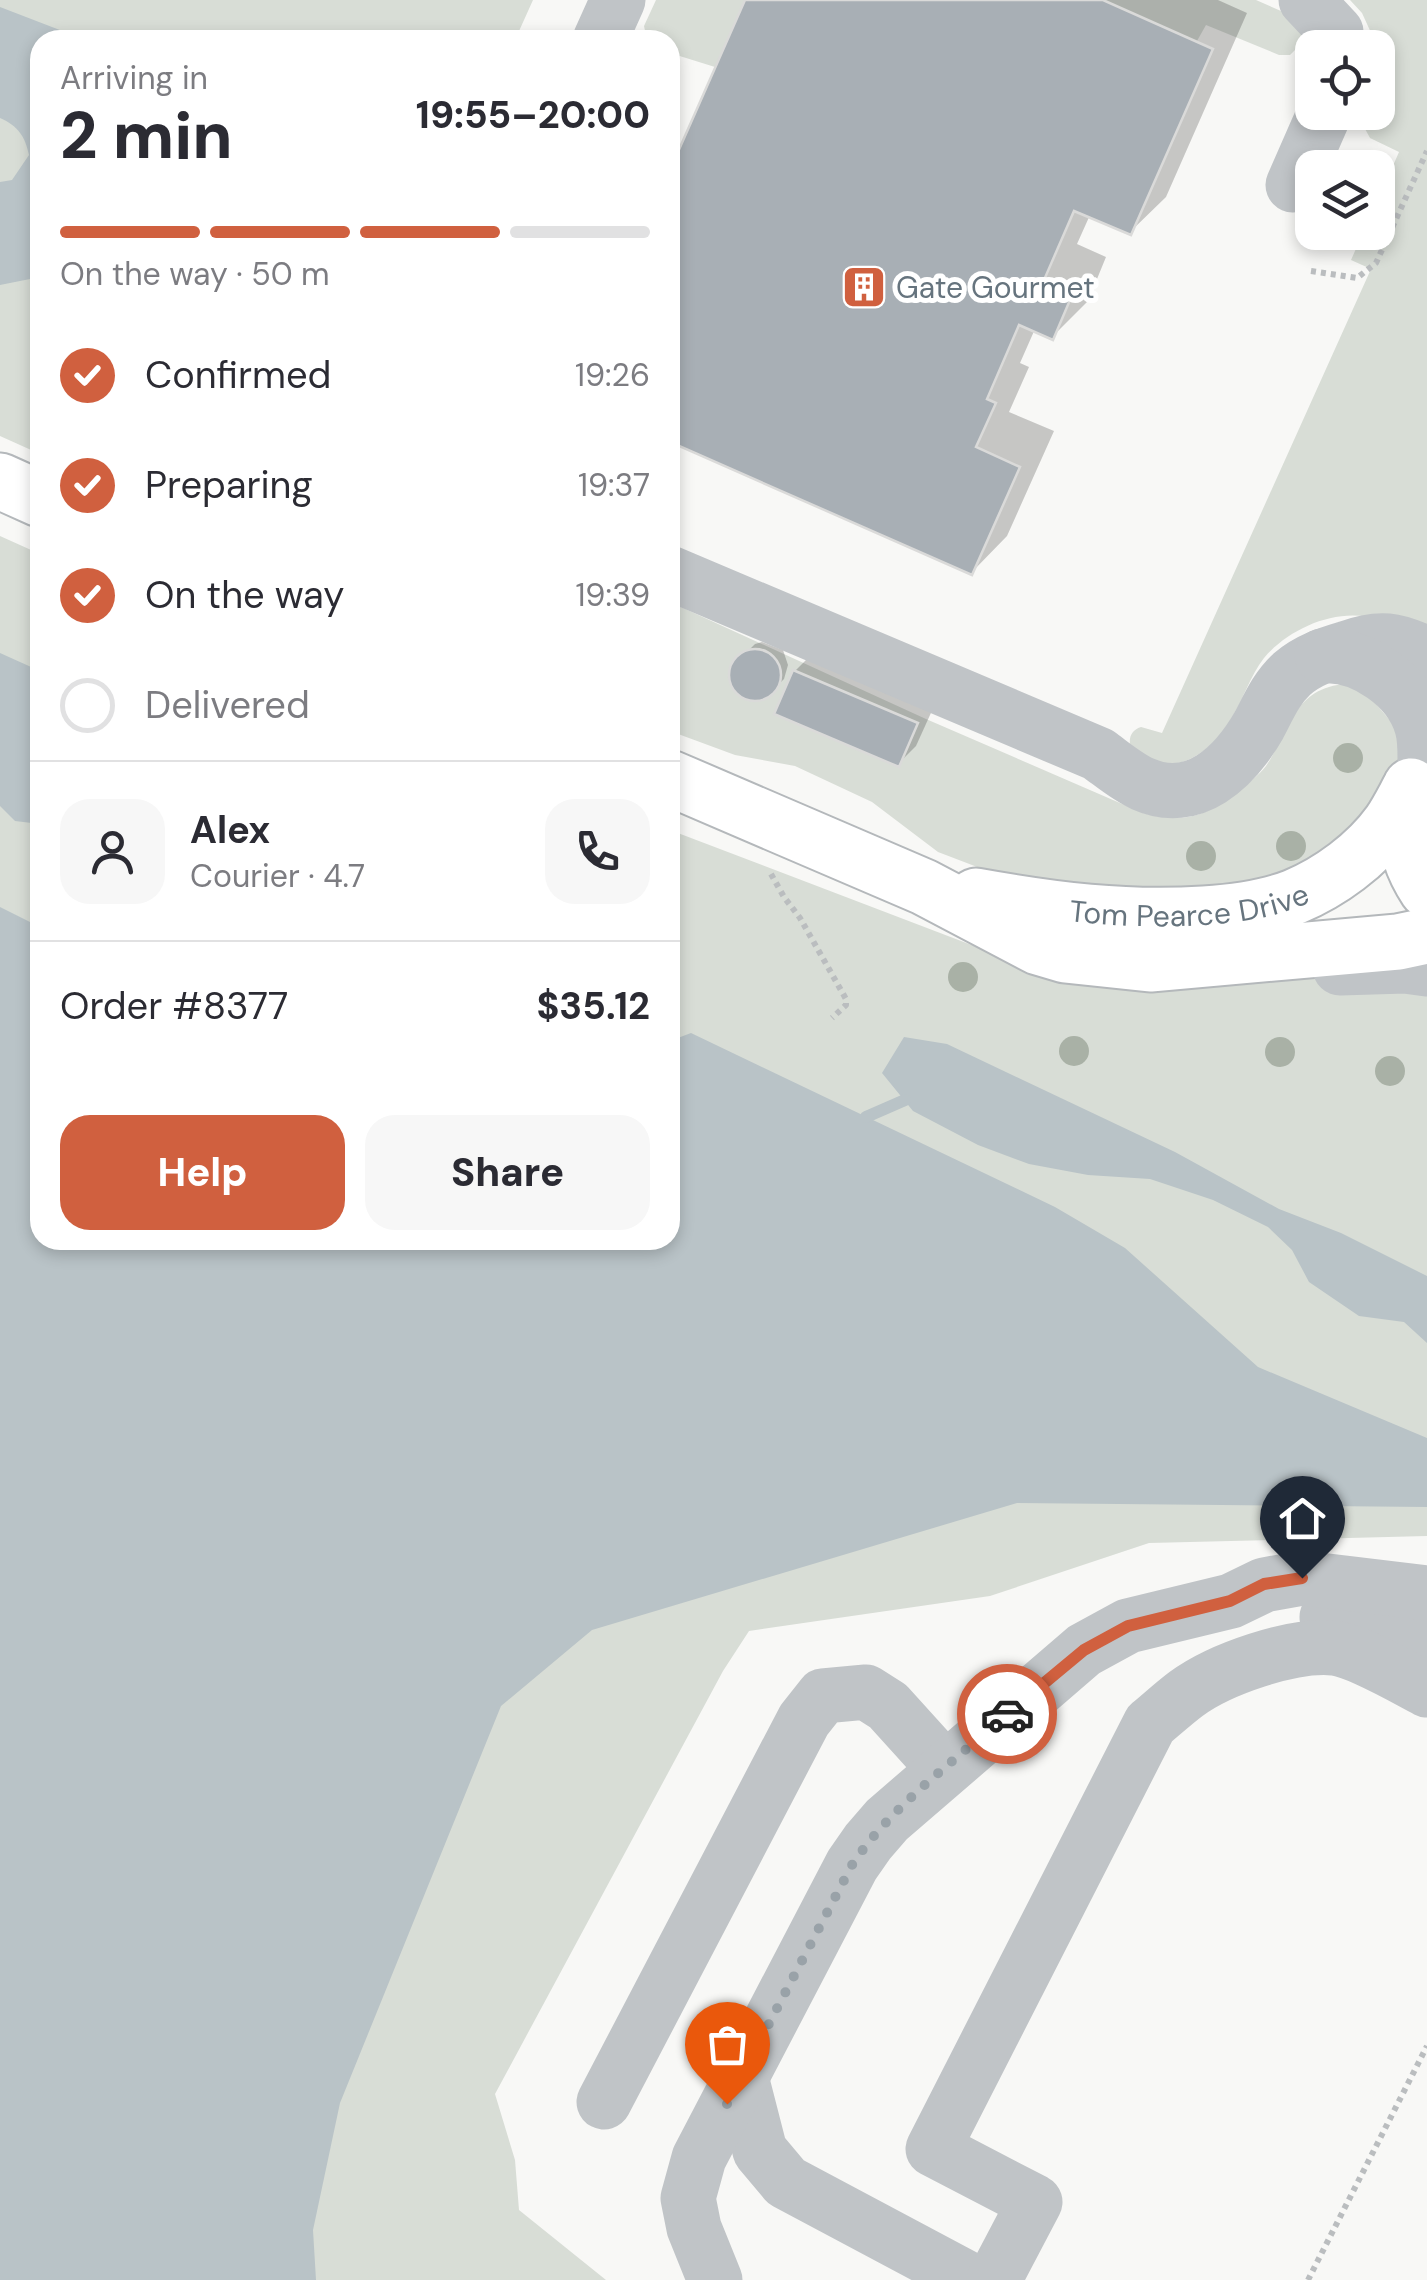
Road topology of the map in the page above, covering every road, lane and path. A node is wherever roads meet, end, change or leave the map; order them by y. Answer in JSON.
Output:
{"nodes":[{"id":1,"x":618,"y":0,"type":"edge"},
{"id":2,"x":1306,"y":0,"type":"edge"},
{"id":3,"x":604,"y":30,"type":"edge"},
{"id":4,"x":1334,"y":30,"type":"edge"},
{"id":5,"x":1317,"y":130,"type":"edge"},
{"id":6,"x":1427,"y":151,"type":"edge"},
{"id":7,"x":1293,"y":185,"type":"dead end"},
{"id":8,"x":1311,"y":272,"type":"dead end"},
{"id":9,"x":0,"y":481,"type":"edge"},
{"id":10,"x":30,"y":494,"type":"edge"},
{"id":11,"x":680,"y":577,"type":"edge"},
{"id":12,"x":1427,"y":654,"type":"edge"},
{"id":13,"x":1322,"y":656,"type":"junction"},
{"id":14,"x":1420,"y":769,"type":"edge"},
{"id":15,"x":680,"y":782,"type":"edge"},
{"id":16,"x":766,"y":866,"type":"dead end"},
{"id":17,"x":924,"y":887,"type":"junction"},
{"id":18,"x":1427,"y":890,"type":"edge"},
{"id":19,"x":1427,"y":936,"type":"edge"},
{"id":20,"x":1150,"y":964,"type":"junction"},
{"id":21,"x":1427,"y":969,"type":"edge"},
{"id":22,"x":832,"y":1018,"type":"dead end"},
{"id":23,"x":1427,"y":1593,"type":"edge"},
{"id":24,"x":1230,"y":1601,"type":"junction"},
{"id":25,"x":1427,"y":1637,"type":"edge"},
{"id":26,"x":1427,"y":1690,"type":"edge"},
{"id":27,"x":945,"y":1769,"type":"junction"},
{"id":28,"x":1427,"y":2046,"type":"edge"},
{"id":29,"x":741,"y":2077,"type":"junction"},
{"id":30,"x":604,"y":2102,"type":"dead end"},
{"id":31,"x":716,"y":2278,"type":"edge"},
{"id":32,"x":970,"y":2280,"type":"edge"},
{"id":33,"x":994,"y":2280,"type":"edge"},
{"id":34,"x":1308,"y":2280,"type":"edge"}],
"edges":[{"from":1,"to":3,"type":"street"},
{"from":2,"to":4,"type":"street"},
{"from":5,"to":7,"type":"street"},
{"from":6,"to":8,"type":"path"},
{"from":9,"to":10,"type":"main road"},
{"from":11,"to":13,"type":"street"},
{"from":12,"to":13,"type":"street"},
{"from":13,"to":14,"type":"street"},
{"from":14,"to":17,"type":"main road","name":"Tom Pearce Drive"},
{"from":14,"to":18,"type":"main road"},
{"from":15,"to":17,"type":"main road","name":"Tom Pearce Drive"},
{"from":16,"to":22,"type":"path"},
{"from":17,"to":20,"type":"main road","name":"Tom Pearce Drive"},
{"from":19,"to":20,"type":"main road","name":"Tom Pearce Drive"},
{"from":20,"to":21,"type":"street"},
{"from":23,"to":24,"type":"street"},
{"from":24,"to":25,"type":"street"},
{"from":24,"to":27,"type":"street"},
{"from":26,"to":33,"type":"street"},
{"from":27,"to":29,"type":"street"},
{"from":27,"to":30,"type":"street"},
{"from":28,"to":34,"type":"path"},
{"from":29,"to":31,"type":"street"},
{"from":29,"to":32,"type":"street"}]}
